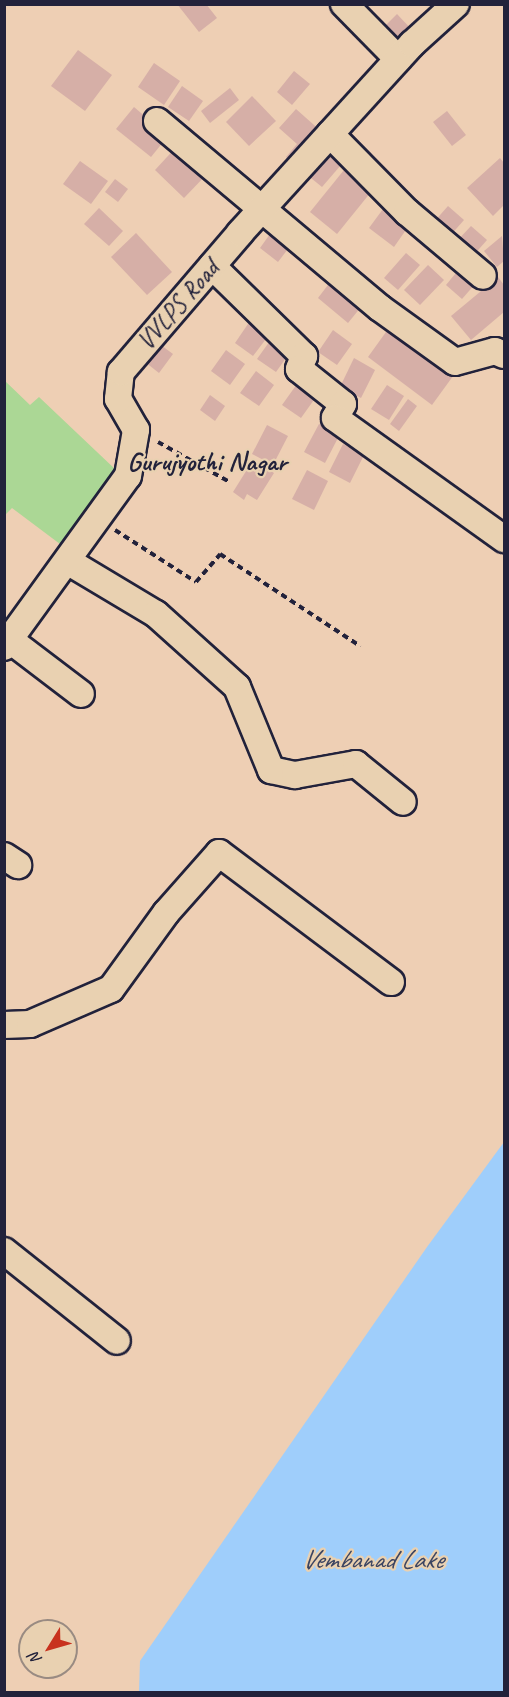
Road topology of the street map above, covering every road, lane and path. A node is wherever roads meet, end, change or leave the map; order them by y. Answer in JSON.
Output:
{"nodes":[{"id":1,"x":344,"y":4,"type":"edge"},
{"id":2,"x":456,"y":4,"type":"edge"},
{"id":3,"x":398,"y":59,"type":"junction"},
{"id":4,"x":157,"y":121,"type":"dead end"},
{"id":5,"x":330,"y":134,"type":"junction"},
{"id":6,"x":264,"y":207,"type":"junction"},
{"id":7,"x":212,"y":266,"type":"junction"},
{"id":8,"x":483,"y":276,"type":"dead end"},
{"id":9,"x":504,"y":355,"type":"edge"},
{"id":10,"x":136,"y":430,"type":"junction"},
{"id":11,"x":230,"y":482,"type":"dead end"},
{"id":12,"x":100,"y":520,"type":"junction"},
{"id":13,"x":504,"y":539,"type":"edge"},
{"id":14,"x":69,"y":561,"type":"junction"},
{"id":15,"x":7,"y":644,"type":"edge"},
{"id":16,"x":360,"y":646,"type":"dead end"},
{"id":17,"x":81,"y":694,"type":"dead end"},
{"id":18,"x":403,"y":802,"type":"dead end"},
{"id":19,"x":391,"y":982,"type":"dead end"},
{"id":20,"x":4,"y":1025,"type":"edge"},
{"id":21,"x":4,"y":1251,"type":"edge"},
{"id":22,"x":117,"y":1341,"type":"dead end"}],
"edges":[{"from":1,"to":3,"type":"street"},
{"from":2,"to":3,"type":"street","name":"VVLPS Road"},
{"from":3,"to":5,"type":"street","name":"VVLPS Road"},
{"from":4,"to":6,"type":"street"},
{"from":5,"to":6,"type":"street","name":"VVLPS Road"},
{"from":5,"to":8,"type":"street"},
{"from":6,"to":7,"type":"street","name":"VVLPS Road"},
{"from":6,"to":9,"type":"street"},
{"from":7,"to":10,"type":"street","name":"VVLPS Road"},
{"from":7,"to":13,"type":"street"},
{"from":10,"to":11,"type":"path"},
{"from":10,"to":12,"type":"street"},
{"from":12,"to":14,"type":"street"},
{"from":12,"to":16,"type":"path"},
{"from":14,"to":15,"type":"street"},
{"from":14,"to":18,"type":"street"},
{"from":15,"to":17,"type":"street"},
{"from":19,"to":20,"type":"street"},
{"from":21,"to":22,"type":"street"}]}
